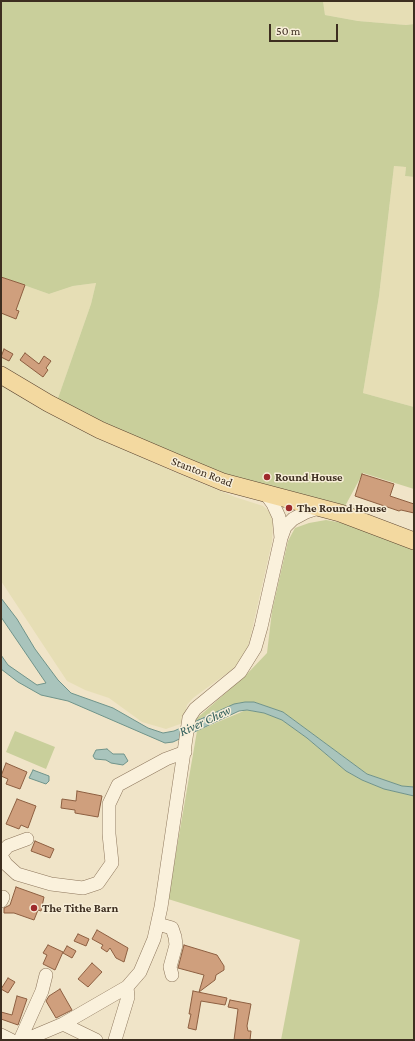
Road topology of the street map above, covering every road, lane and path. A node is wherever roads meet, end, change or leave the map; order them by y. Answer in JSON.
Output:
{"nodes":[{"id":1,"x":1,"y":375,"type":"edge"},
{"id":2,"x":265,"y":493,"type":"junction"},
{"id":3,"x":321,"y":507,"type":"junction"},
{"id":4,"x":281,"y":538,"type":"junction"},
{"id":5,"x":414,"y":541,"type":"edge"},
{"id":6,"x":186,"y":748,"type":"junction"},
{"id":7,"x":27,"y":839,"type":"dead end"},
{"id":8,"x":1,"y":855,"type":"edge"},
{"id":9,"x":158,"y":924,"type":"junction"},
{"id":10,"x":46,"y":975,"type":"dead end"},
{"id":11,"x":172,"y":975,"type":"dead end"},
{"id":12,"x":127,"y":987,"type":"junction"},
{"id":13,"x":64,"y":1024,"type":"junction"},
{"id":14,"x":1,"y":1035,"type":"edge"},
{"id":15,"x":11,"y":1040,"type":"edge"},
{"id":16,"x":20,"y":1040,"type":"edge"},
{"id":17,"x":25,"y":1040,"type":"edge"},
{"id":18,"x":96,"y":1040,"type":"edge"},
{"id":19,"x":116,"y":1040,"type":"edge"}],
"edges":[{"from":1,"to":2,"type":"main road","name":"Stanton Road"},
{"from":2,"to":3,"type":"main road","name":"Stanton Road"},
{"from":2,"to":4,"type":"street"},
{"from":3,"to":4,"type":"street"},
{"from":3,"to":5,"type":"main road","name":"Stanton Road"},
{"from":4,"to":6,"type":"street"},
{"from":6,"to":8,"type":"street"},
{"from":6,"to":9,"type":"street"},
{"from":7,"to":8,"type":"street"},
{"from":9,"to":11,"type":"street"},
{"from":9,"to":12,"type":"street"},
{"from":10,"to":16,"type":"street"},
{"from":12,"to":13,"type":"street"},
{"from":12,"to":19,"type":"street"},
{"from":13,"to":17,"type":"street"},
{"from":13,"to":18,"type":"street"},
{"from":14,"to":15,"type":"street"}]}
